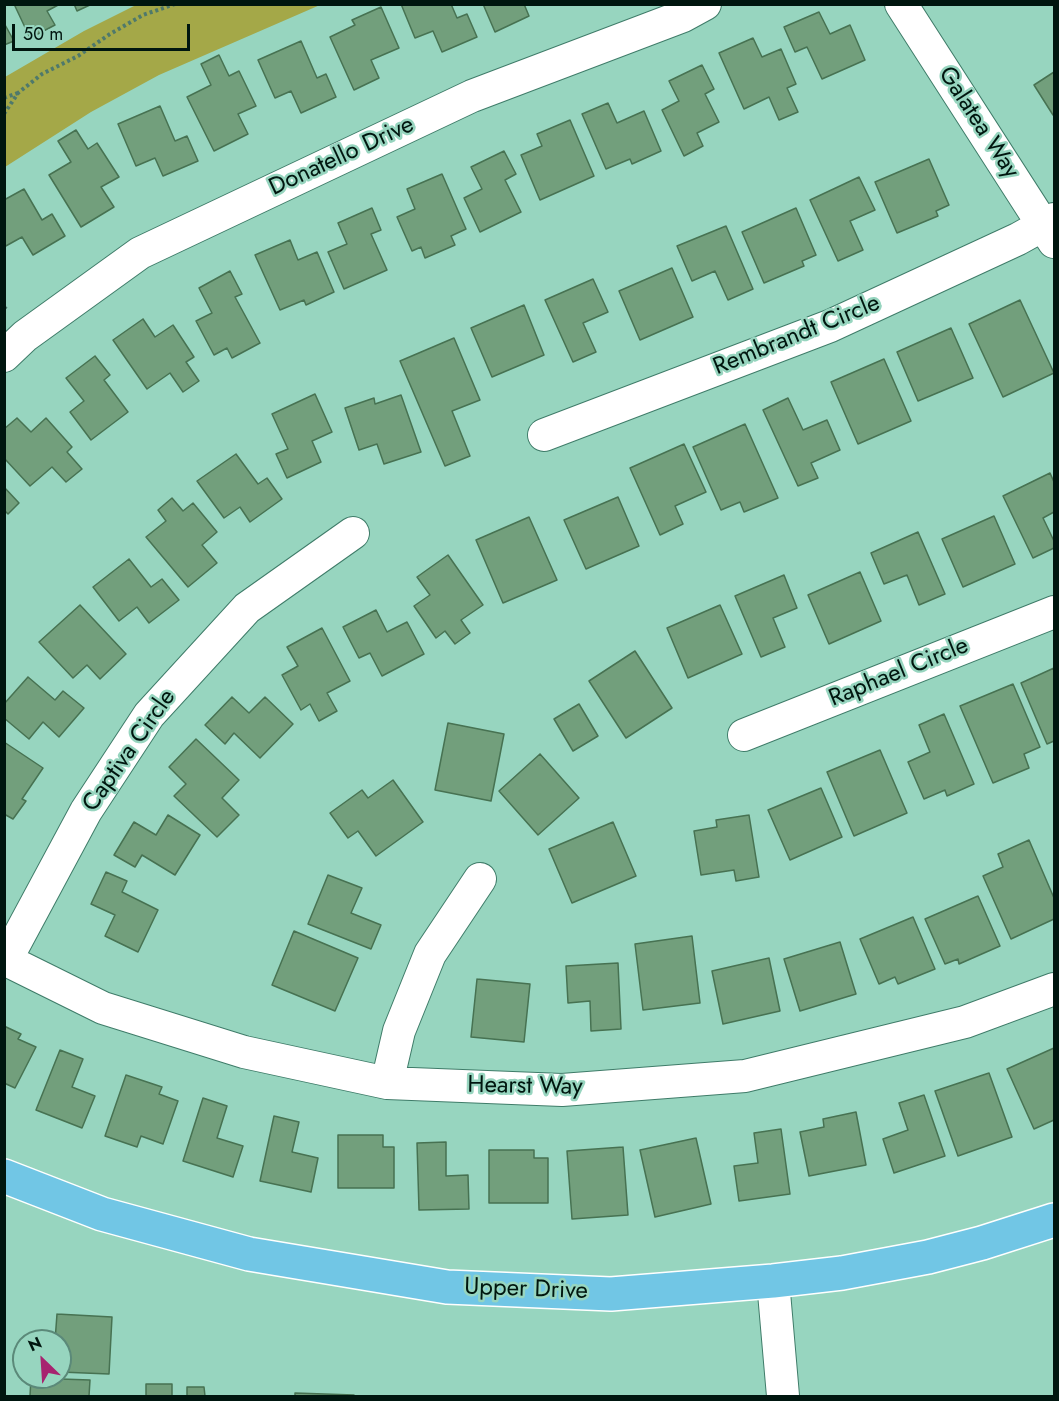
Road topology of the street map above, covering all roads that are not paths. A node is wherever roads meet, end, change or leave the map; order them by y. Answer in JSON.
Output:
{"nodes":[{"id":1,"x":705,"y":4,"type":"edge"},
{"id":2,"x":901,"y":4,"type":"edge"},
{"id":3,"x":1051,"y":229,"type":"edge"},
{"id":4,"x":4,"y":356,"type":"edge"},
{"id":5,"x":544,"y":435,"type":"dead end"},
{"id":6,"x":352,"y":534,"type":"dead end"},
{"id":7,"x":1054,"y":612,"type":"edge"},
{"id":8,"x":744,"y":735,"type":"dead end"},
{"id":9,"x":480,"y":879,"type":"dead end"},
{"id":10,"x":5,"y":959,"type":"edge"},
{"id":11,"x":1054,"y":989,"type":"edge"},
{"id":12,"x":387,"y":1083,"type":"junction"},
{"id":13,"x":4,"y":1176,"type":"edge"},
{"id":14,"x":1054,"y":1220,"type":"edge"},
{"id":15,"x":773,"y":1281,"type":"junction"},
{"id":16,"x":783,"y":1396,"type":"edge"}],
"edges":[{"from":1,"to":4,"type":"street","name":"Donatello Drive"},
{"from":2,"to":3,"type":"street","name":"Galatea Way"},
{"from":3,"to":5,"type":"street","name":"Rembrandt Circle"},
{"from":6,"to":10,"type":"street","name":"Captiva Circle"},
{"from":7,"to":8,"type":"street","name":"Raphael Circle"},
{"from":9,"to":12,"type":"street"},
{"from":10,"to":12,"type":"street","name":"Hearst Way"},
{"from":11,"to":12,"type":"street","name":"Hearst Way"},
{"from":13,"to":15,"type":"main road","name":"Upper Drive"},
{"from":14,"to":15,"type":"main road","name":"Upper Drive"},
{"from":15,"to":16,"type":"street"}]}
